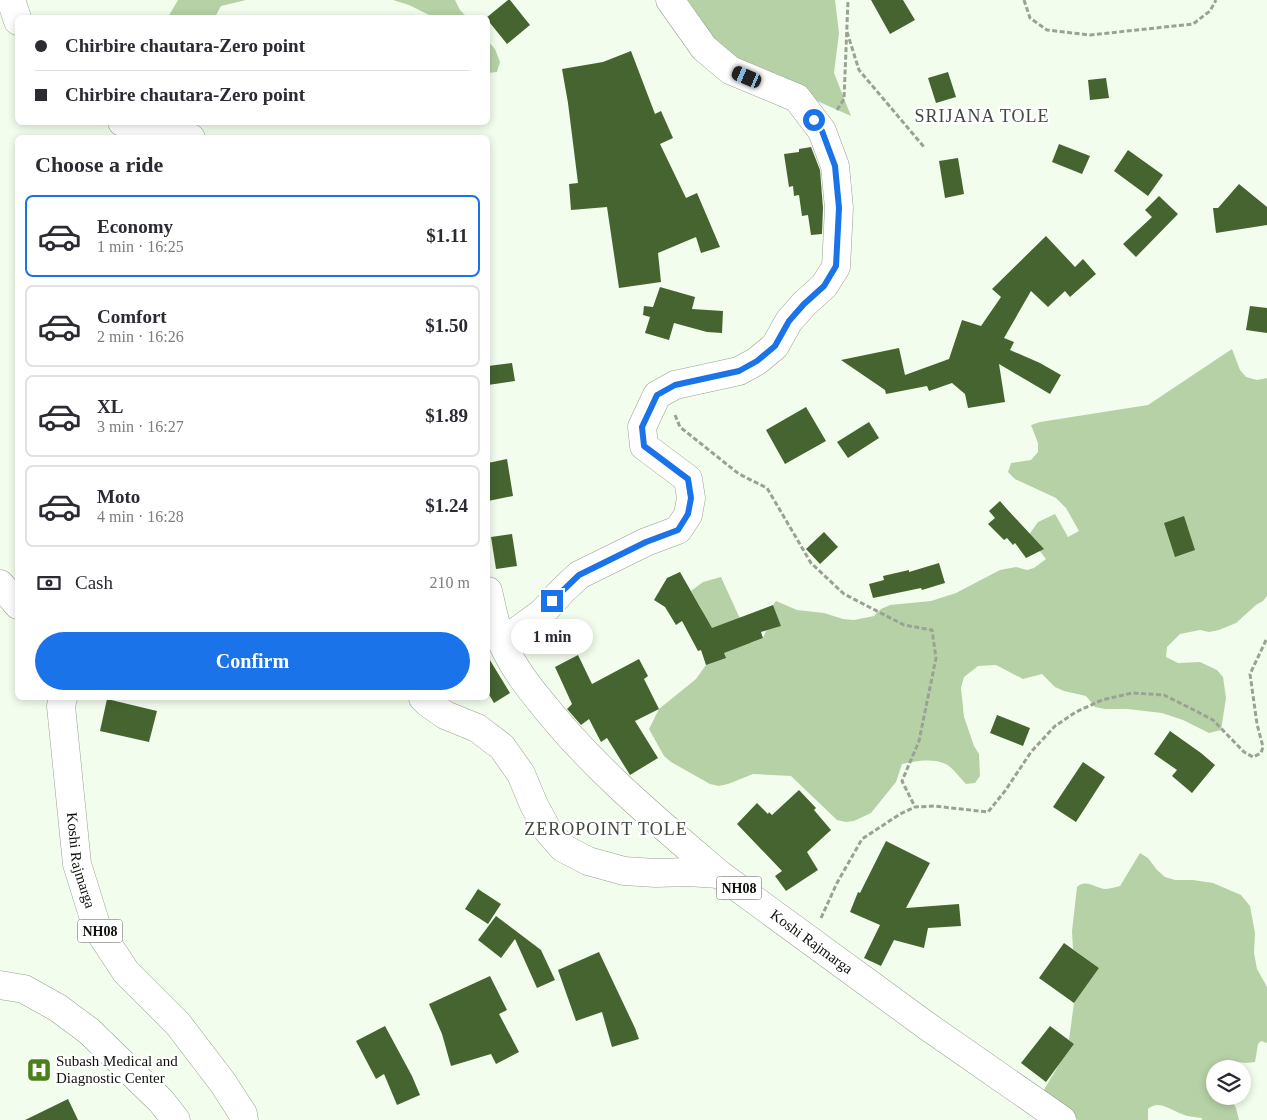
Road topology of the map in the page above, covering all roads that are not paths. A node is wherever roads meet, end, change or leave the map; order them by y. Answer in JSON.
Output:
{"nodes":[{"id":1,"x":11,"y":0,"type":"edge"},
{"id":2,"x":670,"y":0,"type":"edge"},
{"id":3,"x":16,"y":15,"type":"edge"},
{"id":4,"x":129,"y":125,"type":"edge"},
{"id":5,"x":176,"y":135,"type":"edge"},
{"id":6,"x":0,"y":584,"type":"edge"},
{"id":7,"x":490,"y":598,"type":"edge"},
{"id":8,"x":15,"y":602,"type":"edge"},
{"id":9,"x":502,"y":642,"type":"junction"},
{"id":10,"x":62,"y":700,"type":"edge"},
{"id":11,"x":425,"y":700,"type":"edge"},
{"id":12,"x":718,"y":874,"type":"junction"},
{"id":13,"x":0,"y":985,"type":"edge"},
{"id":14,"x":176,"y":1120,"type":"edge"},
{"id":15,"x":244,"y":1120,"type":"edge"},
{"id":16,"x":1062,"y":1120,"type":"edge"}],
"edges":[{"from":1,"to":3,"type":"street"},
{"from":2,"to":9,"type":"street"},
{"from":4,"to":5,"type":"street"},
{"from":6,"to":8,"type":"street"},
{"from":7,"to":9,"type":"street","name":"Koshi Rajmarga"},
{"from":9,"to":12,"type":"street","name":"Koshi Rajmarga"},
{"from":10,"to":15,"type":"street","name":"Koshi Rajmarga","number":"NH08"},
{"from":11,"to":12,"type":"street","number":"NH08"},
{"from":12,"to":16,"type":"street","name":"Koshi Rajmarga","number":"NH08"},
{"from":13,"to":14,"type":"street"}]}
